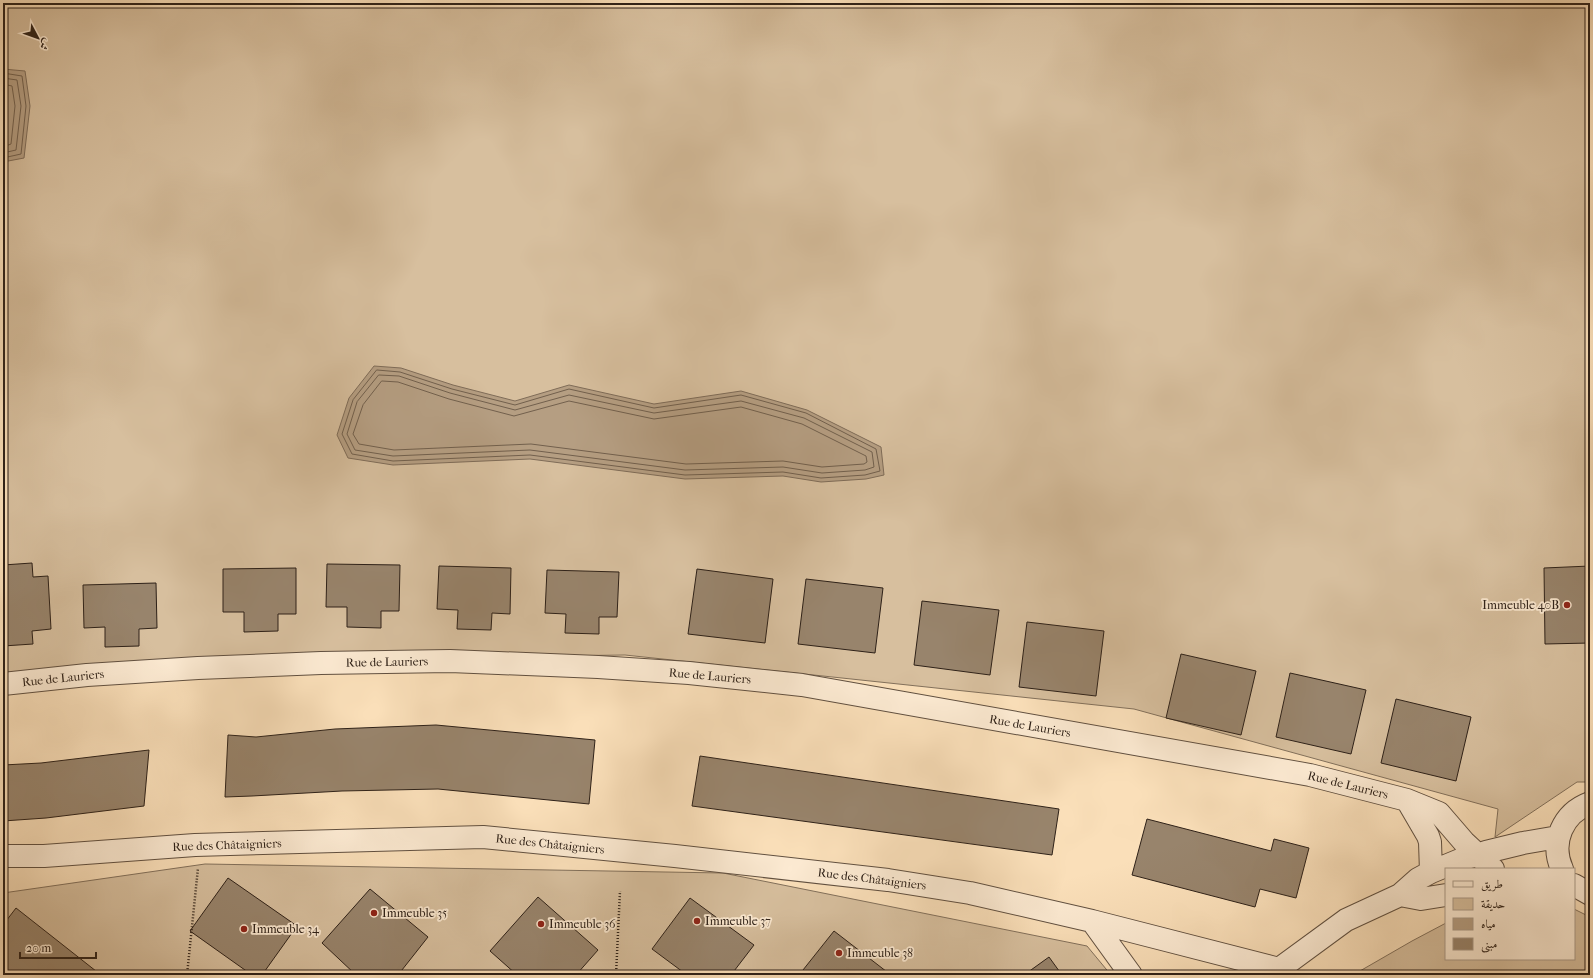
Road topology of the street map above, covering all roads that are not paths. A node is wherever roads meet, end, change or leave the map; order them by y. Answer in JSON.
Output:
{"nodes":[{"id":1,"x":3,"y":684,"type":"edge"},
{"id":2,"x":1407,"y":800,"type":"junction"},
{"id":3,"x":1590,"y":803,"type":"edge"},
{"id":4,"x":1558,"y":837,"type":"junction"},
{"id":5,"x":3,"y":856,"type":"edge"},
{"id":6,"x":1486,"y":862,"type":"edge"},
{"id":7,"x":1562,"y":868,"type":"edge"},
{"id":8,"x":1431,"y":872,"type":"junction"},
{"id":9,"x":1575,"y":886,"type":"edge"},
{"id":10,"x":1590,"y":894,"type":"edge"},
{"id":11,"x":1400,"y":895,"type":"junction"},
{"id":12,"x":1445,"y":895,"type":"edge"},
{"id":13,"x":1092,"y":921,"type":"junction"},
{"id":14,"x":1275,"y":972,"type":"edge"},
{"id":15,"x":1131,"y":975,"type":"edge"}],
"edges":[{"from":1,"to":2,"type":"street","name":"Rue de Lauriers"},
{"from":2,"to":6,"type":"street","name":"Rue de Lauriers"},
{"from":2,"to":8,"type":"street"},
{"from":3,"to":4,"type":"street"},
{"from":4,"to":6,"type":"street"},
{"from":4,"to":7,"type":"street"},
{"from":5,"to":13,"type":"street","name":"Rue des Châtaigniers"},
{"from":6,"to":8,"type":"street"},
{"from":8,"to":11,"type":"street"},
{"from":9,"to":10,"type":"street"},
{"from":11,"to":12,"type":"street"},
{"from":11,"to":14,"type":"street"},
{"from":13,"to":14,"type":"street","name":"Rue des Châtaigniers"},
{"from":13,"to":15,"type":"street"}]}
